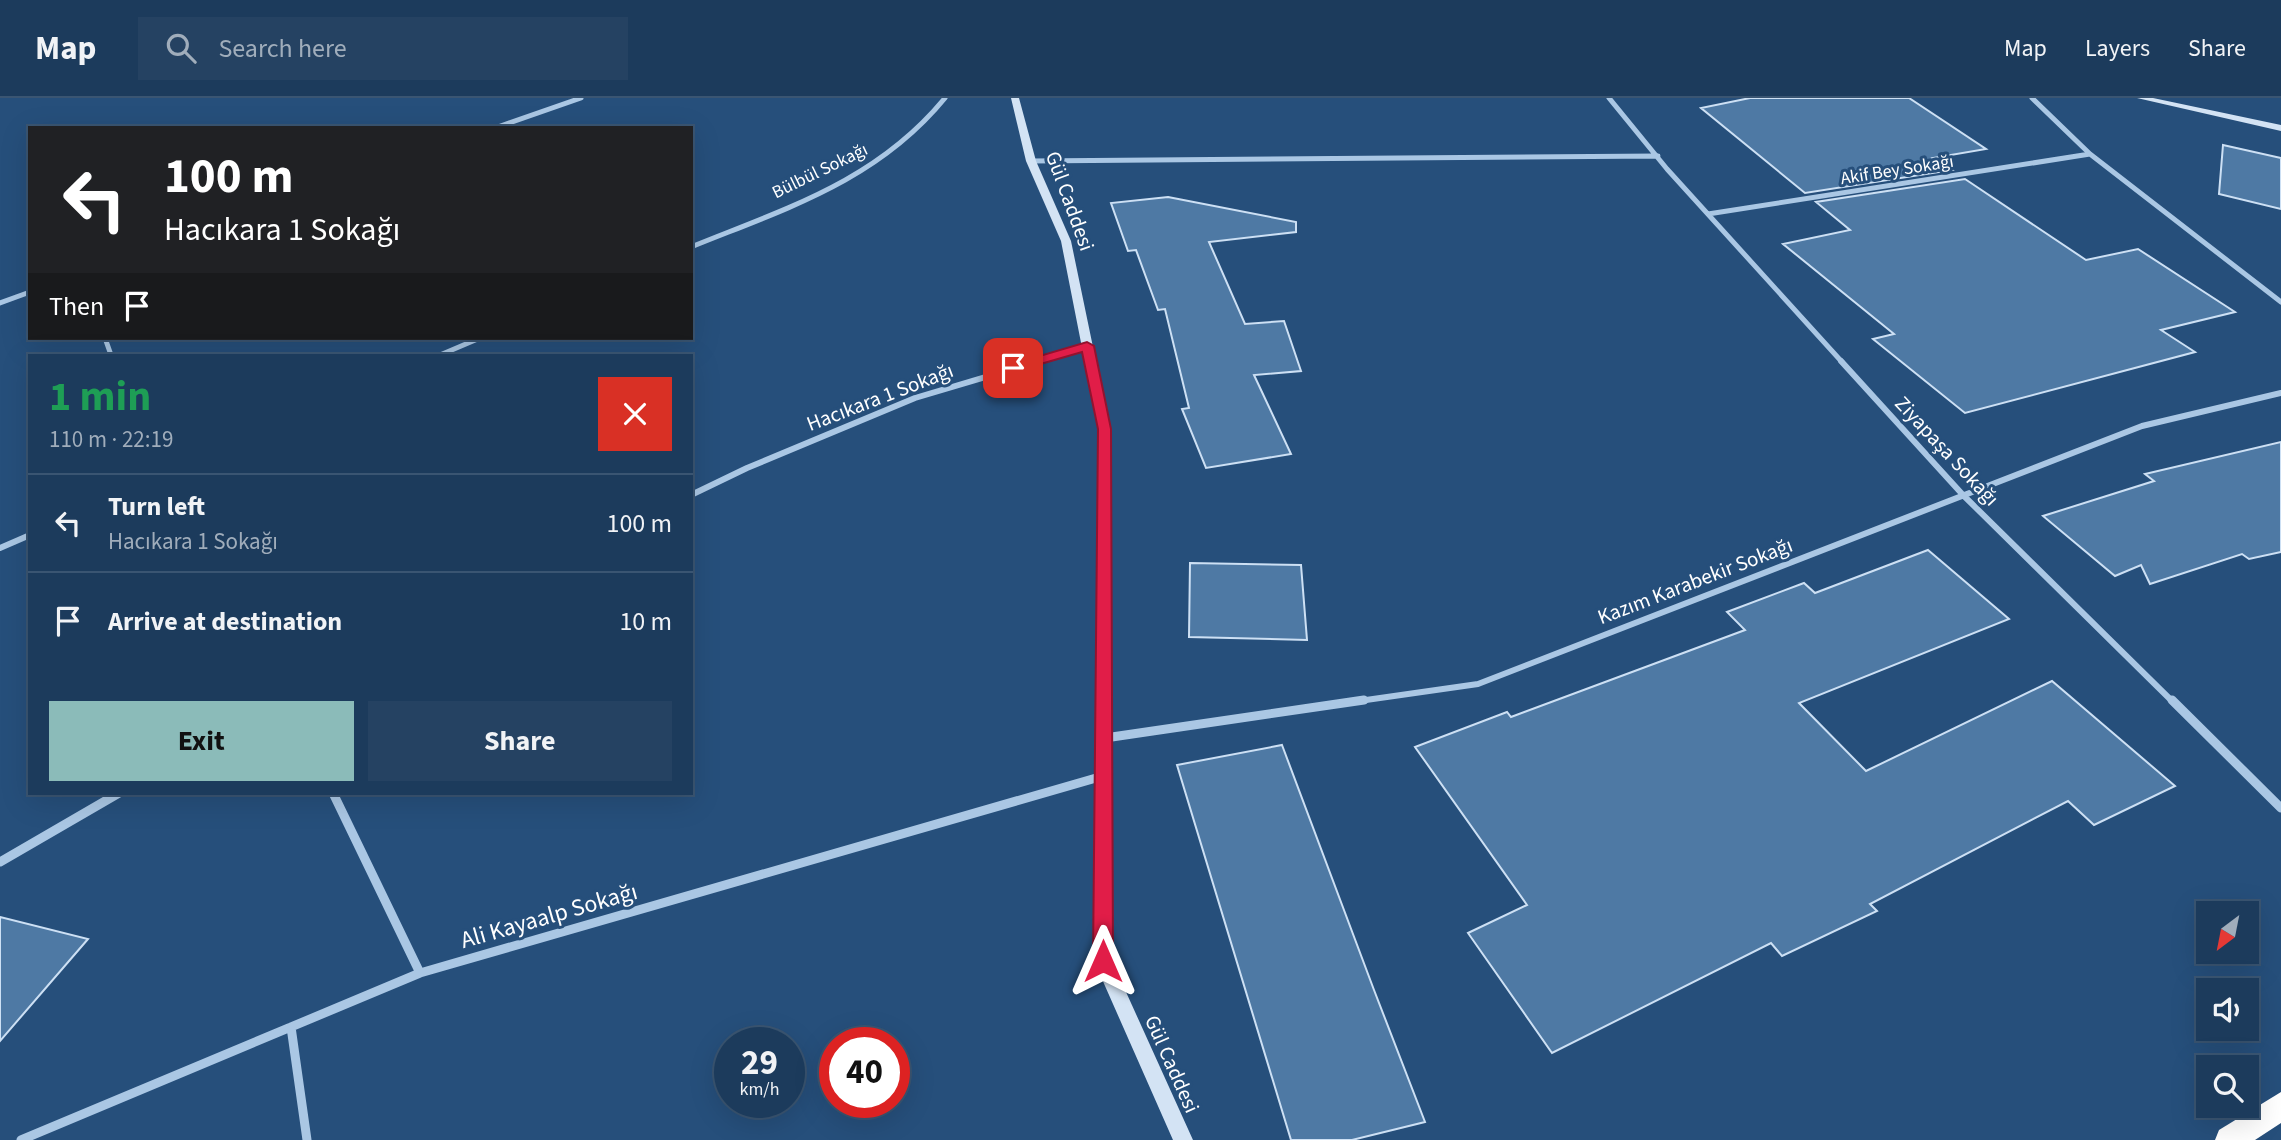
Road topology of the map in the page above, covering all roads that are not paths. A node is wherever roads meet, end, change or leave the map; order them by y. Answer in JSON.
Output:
{"nodes":[{"id":1,"x":581,"y":98,"type":"edge"},
{"id":2,"x":945,"y":98,"type":"edge"},
{"id":3,"x":1015,"y":98,"type":"edge"},
{"id":4,"x":1609,"y":98,"type":"edge"},
{"id":5,"x":2032,"y":98,"type":"edge"},
{"id":6,"x":2141,"y":98,"type":"edge"},
{"id":7,"x":501,"y":126,"type":"edge"},
{"id":8,"x":2281,"y":128,"type":"edge"},
{"id":9,"x":2090,"y":154,"type":"junction"},
{"id":10,"x":1658,"y":156,"type":"junction"},
{"id":11,"x":1031,"y":161,"type":"junction"},
{"id":12,"x":1708,"y":214,"type":"junction"},
{"id":13,"x":693,"y":246,"type":"edge"},
{"id":14,"x":28,"y":293,"type":"edge"},
{"id":15,"x":2281,"y":302,"type":"edge"},
{"id":16,"x":0,"y":303,"type":"edge"},
{"id":17,"x":476,"y":340,"type":"edge"},
{"id":18,"x":1087,"y":346,"type":"junction"},
{"id":19,"x":442,"y":354,"type":"edge"},
{"id":20,"x":2281,"y":393,"type":"edge"},
{"id":21,"x":693,"y":494,"type":"edge"},
{"id":22,"x":1962,"y":495,"type":"junction"},
{"id":23,"x":28,"y":535,"type":"edge"},
{"id":24,"x":0,"y":548,"type":"edge"},
{"id":25,"x":1105,"y":738,"type":"junction"},
{"id":26,"x":1103,"y":776,"type":"junction"},
{"id":27,"x":116,"y":795,"type":"edge"},
{"id":28,"x":334,"y":795,"type":"edge"},
{"id":29,"x":2281,"y":808,"type":"edge"},
{"id":30,"x":0,"y":862,"type":"edge"},
{"id":31,"x":420,"y":973,"type":"junction"},
{"id":32,"x":291,"y":1027,"type":"junction"},
{"id":33,"x":2281,"y":1106,"type":"edge"},
{"id":34,"x":21,"y":1140,"type":"edge"},
{"id":35,"x":307,"y":1140,"type":"edge"},
{"id":36,"x":1183,"y":1140,"type":"edge"},
{"id":37,"x":2229,"y":1140,"type":"edge"}],
"edges":[{"from":1,"to":7,"type":"street"},
{"from":2,"to":13,"type":"street","name":"Bülbül Sokağı"},
{"from":3,"to":11,"type":"street","name":"Gül Caddesi"},
{"from":4,"to":10,"type":"street","name":"Ziyapaşa Sokağı"},
{"from":5,"to":9,"type":"street"},
{"from":6,"to":8,"type":"street"},
{"from":9,"to":12,"type":"street","name":"Akif Bey Sokağı"},
{"from":9,"to":15,"type":"street"},
{"from":10,"to":11,"type":"street"},
{"from":10,"to":12,"type":"street","name":"Ziyapaşa Sokağı"},
{"from":11,"to":18,"type":"street","name":"Gül Caddesi"},
{"from":12,"to":22,"type":"street","name":"Ziyapaşa Sokağı"},
{"from":14,"to":16,"type":"street"},
{"from":17,"to":19,"type":"street"},
{"from":18,"to":21,"type":"street","name":"Hacıkara 1 Sokağı"},
{"from":18,"to":25,"type":"street","name":"Gül Caddesi"},
{"from":20,"to":22,"type":"street","name":"Kazım Karabekir Sokağı"},
{"from":22,"to":25,"type":"street","name":"Kazım Karabekir Sokağı"},
{"from":22,"to":29,"type":"street","name":"Ziyapaşa Sokağı"},
{"from":23,"to":24,"type":"street"},
{"from":25,"to":26,"type":"street","name":"Gül Caddesi"},
{"from":26,"to":31,"type":"street","name":"Ali Kayaalp Sokağı"},
{"from":26,"to":36,"type":"street","name":"Gül Caddesi"},
{"from":27,"to":30,"type":"street"},
{"from":28,"to":31,"type":"street"},
{"from":31,"to":32,"type":"street","name":"Ali Kayaalp Sokağı"},
{"from":32,"to":34,"type":"street","name":"Ali Kayaalp Sokağı"},
{"from":32,"to":35,"type":"street"},
{"from":33,"to":37,"type":"highway"}]}
